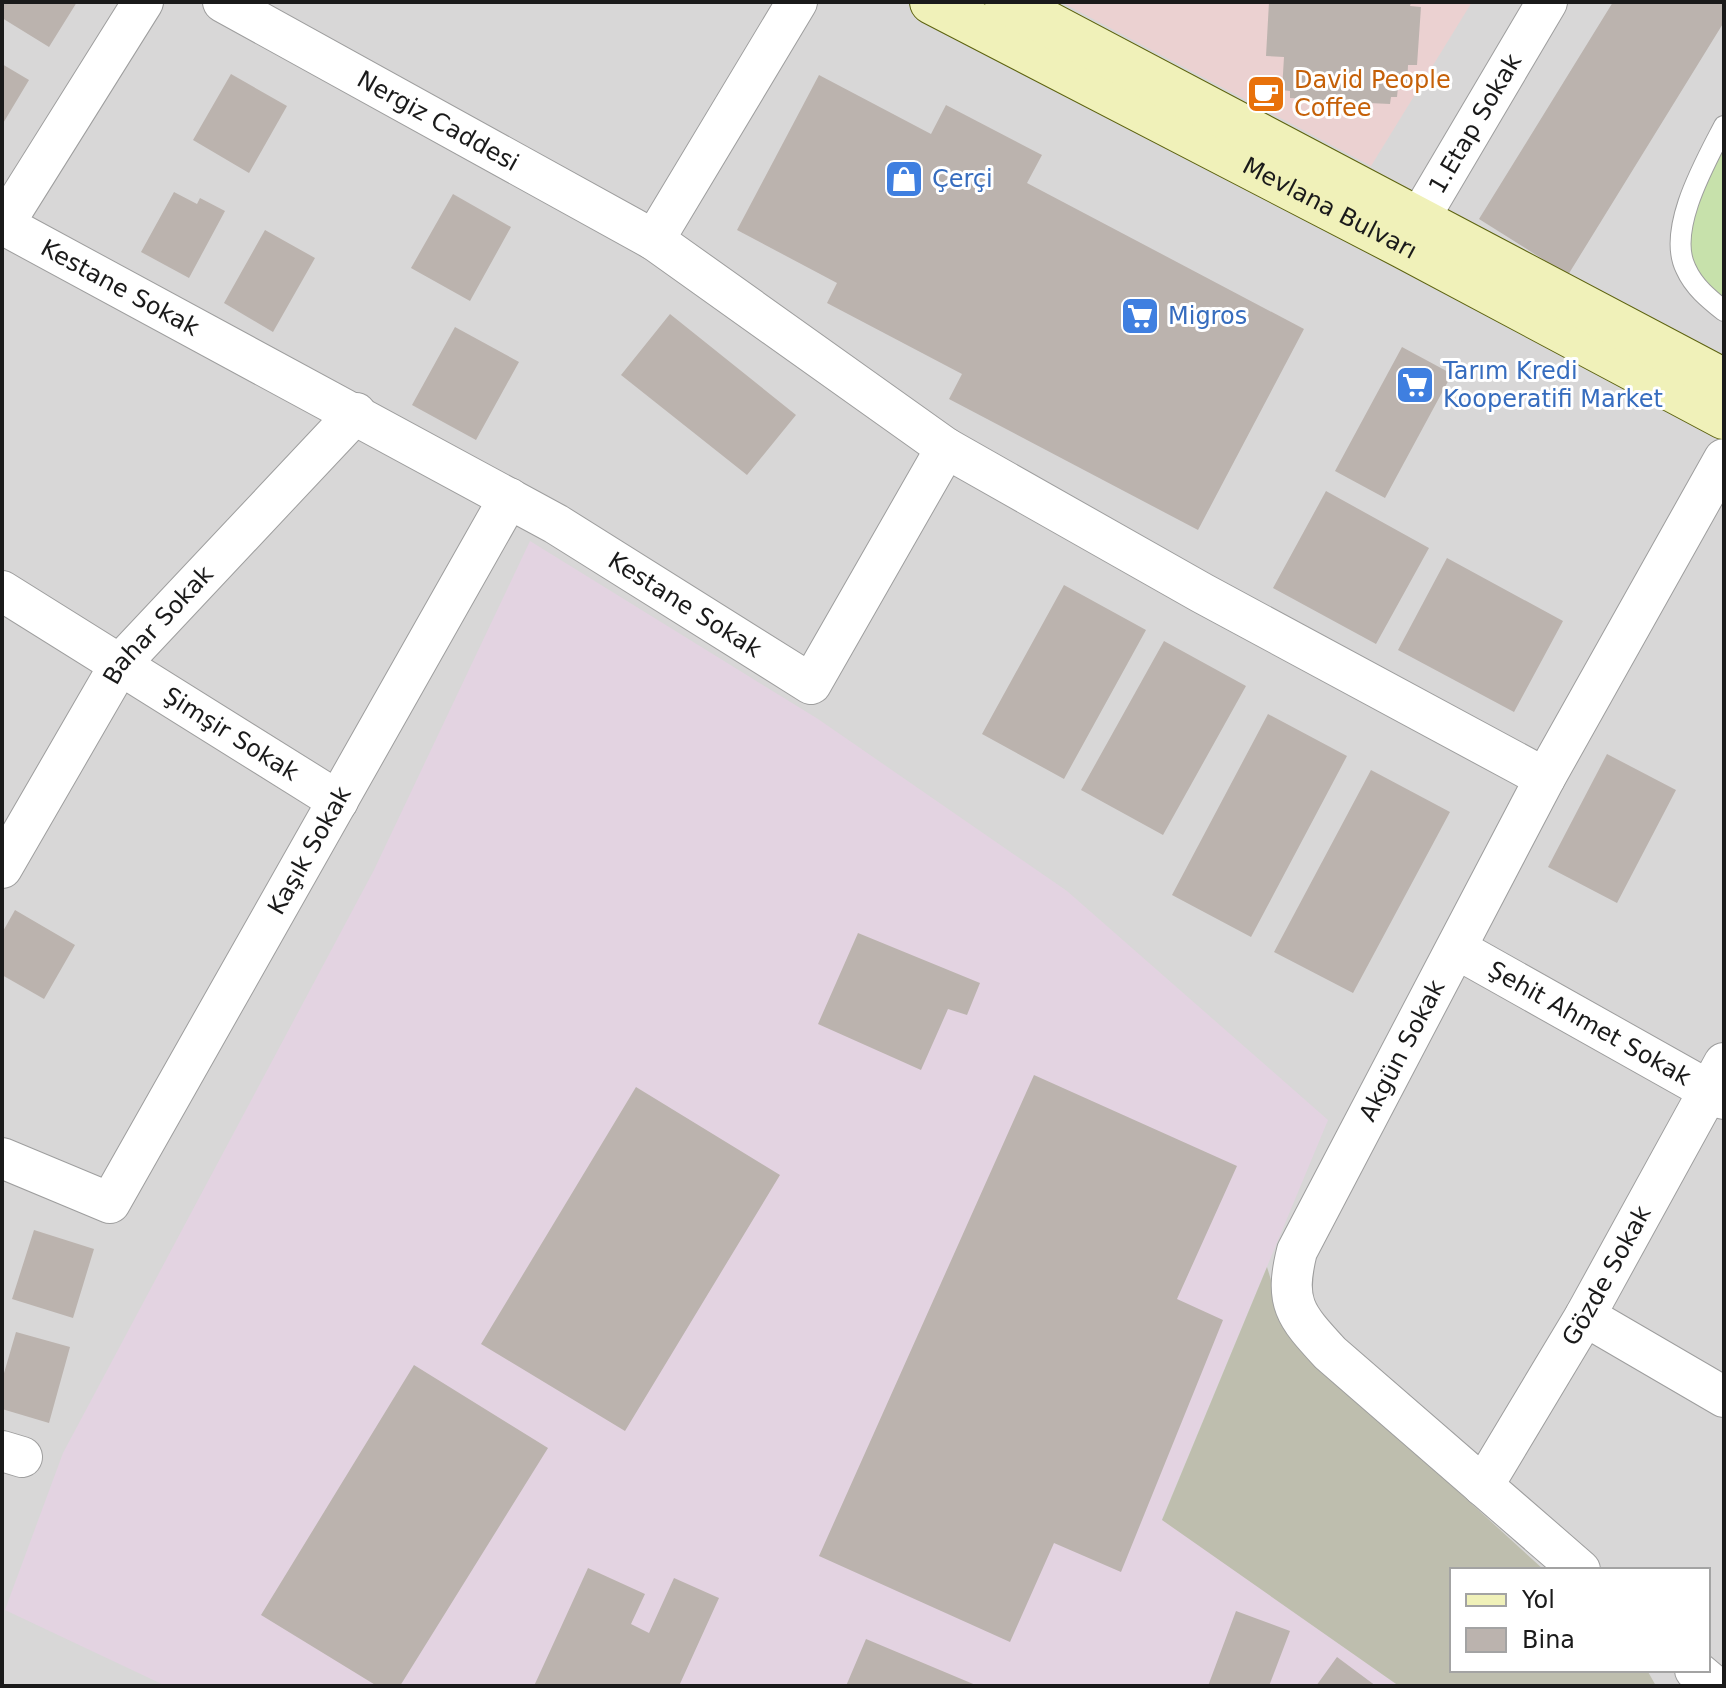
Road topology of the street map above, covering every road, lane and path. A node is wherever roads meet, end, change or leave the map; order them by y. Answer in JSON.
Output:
{"nodes":[{"id":1,"x":143,"y":2,"type":"edge"},
{"id":2,"x":223,"y":2,"type":"edge"},
{"id":3,"x":797,"y":2,"type":"edge"},
{"id":4,"x":932,"y":2,"type":"edge"},
{"id":5,"x":1007,"y":2,"type":"edge"},
{"id":6,"x":1028,"y":2,"type":"edge"},
{"id":7,"x":1547,"y":2,"type":"edge"},
{"id":8,"x":1086,"y":44,"type":"junction"},
{"id":9,"x":1724,"y":126,"type":"edge"},
{"id":10,"x":3,"y":226,"type":"edge"},
{"id":11,"x":1411,"y":232,"type":"junction"},
{"id":12,"x":654,"y":240,"type":"junction"},
{"id":13,"x":1724,"y":311,"type":"edge"},
{"id":14,"x":1724,"y":381,"type":"edge"},
{"id":15,"x":356,"y":413,"type":"junction"},
{"id":16,"x":1724,"y":417,"type":"edge"},
{"id":17,"x":946,"y":448,"type":"junction"},
{"id":18,"x":1724,"y":459,"type":"edge"},
{"id":19,"x":509,"y":498,"type":"junction"},
{"id":20,"x":2,"y":591,"type":"edge"},
{"id":21,"x":120,"y":664,"type":"junction"},
{"id":22,"x":1545,"y":778,"type":"junction"},
{"id":23,"x":338,"y":801,"type":"junction"},
{"id":24,"x":2,"y":868,"type":"edge"},
{"id":25,"x":1457,"y":949,"type":"junction"},
{"id":26,"x":1719,"y":1084,"type":"edge"},
{"id":27,"x":2,"y":1158,"type":"edge"},
{"id":28,"x":1585,"y":1316,"type":"junction"},
{"id":29,"x":1724,"y":1397,"type":"edge"},
{"id":30,"x":1483,"y":1486,"type":"junction"},
{"id":31,"x":1578,"y":1568,"type":"edge"},
{"id":32,"x":1697,"y":1672,"type":"edge"},
{"id":33,"x":1714,"y":1686,"type":"edge"}],
"edges":[{"from":1,"to":10,"type":"street"},
{"from":2,"to":12,"type":"street","name":"Nergiz Caddesi"},
{"from":3,"to":12,"type":"street"},
{"from":4,"to":11,"type":"street","name":"Mevlana Bulvarı"},
{"from":5,"to":8,"type":"street","name":"Mevlana Bulvarı"},
{"from":6,"to":8,"type":"street"},
{"from":7,"to":11,"type":"street","name":"1.Etap Sokak"},
{"from":8,"to":11,"type":"street","name":"Mevlana Bulvarı"},
{"from":9,"to":13,"type":"lane"},
{"from":10,"to":15,"type":"street","name":"Kestane Sokak"},
{"from":11,"to":14,"type":"street","name":"Mevlana Bulvarı"},
{"from":11,"to":16,"type":"street","name":"Mevlana Bulvarı"},
{"from":12,"to":17,"type":"street"},
{"from":15,"to":19,"type":"street","name":"Kestane Sokak"},
{"from":15,"to":21,"type":"street","name":"Bahar Sokak"},
{"from":17,"to":19,"type":"street","name":"Kestane Sokak"},
{"from":17,"to":22,"type":"street"},
{"from":18,"to":22,"type":"street","name":"Akgün Sokak"},
{"from":19,"to":23,"type":"street","name":"Kaşık Sokak"},
{"from":20,"to":21,"type":"street","name":"Şimşir Sokak"},
{"from":21,"to":23,"type":"street","name":"Şimşir Sokak"},
{"from":21,"to":24,"type":"street","name":"Bahar Sokak"},
{"from":22,"to":25,"type":"street","name":"Akgün Sokak"},
{"from":23,"to":27,"type":"street","name":"Kaşık Sokak"},
{"from":25,"to":26,"type":"street","name":"Şehit Ahmet Sokak"},
{"from":25,"to":30,"type":"street","name":"Akgün Sokak"},
{"from":26,"to":28,"type":"street","name":"Gözde Sokak"},
{"from":28,"to":29,"type":"street"},
{"from":28,"to":30,"type":"street","name":"Gözde Sokak"},
{"from":30,"to":31,"type":"street","name":"Akgün Sokak"},
{"from":32,"to":33,"type":"street"}]}
